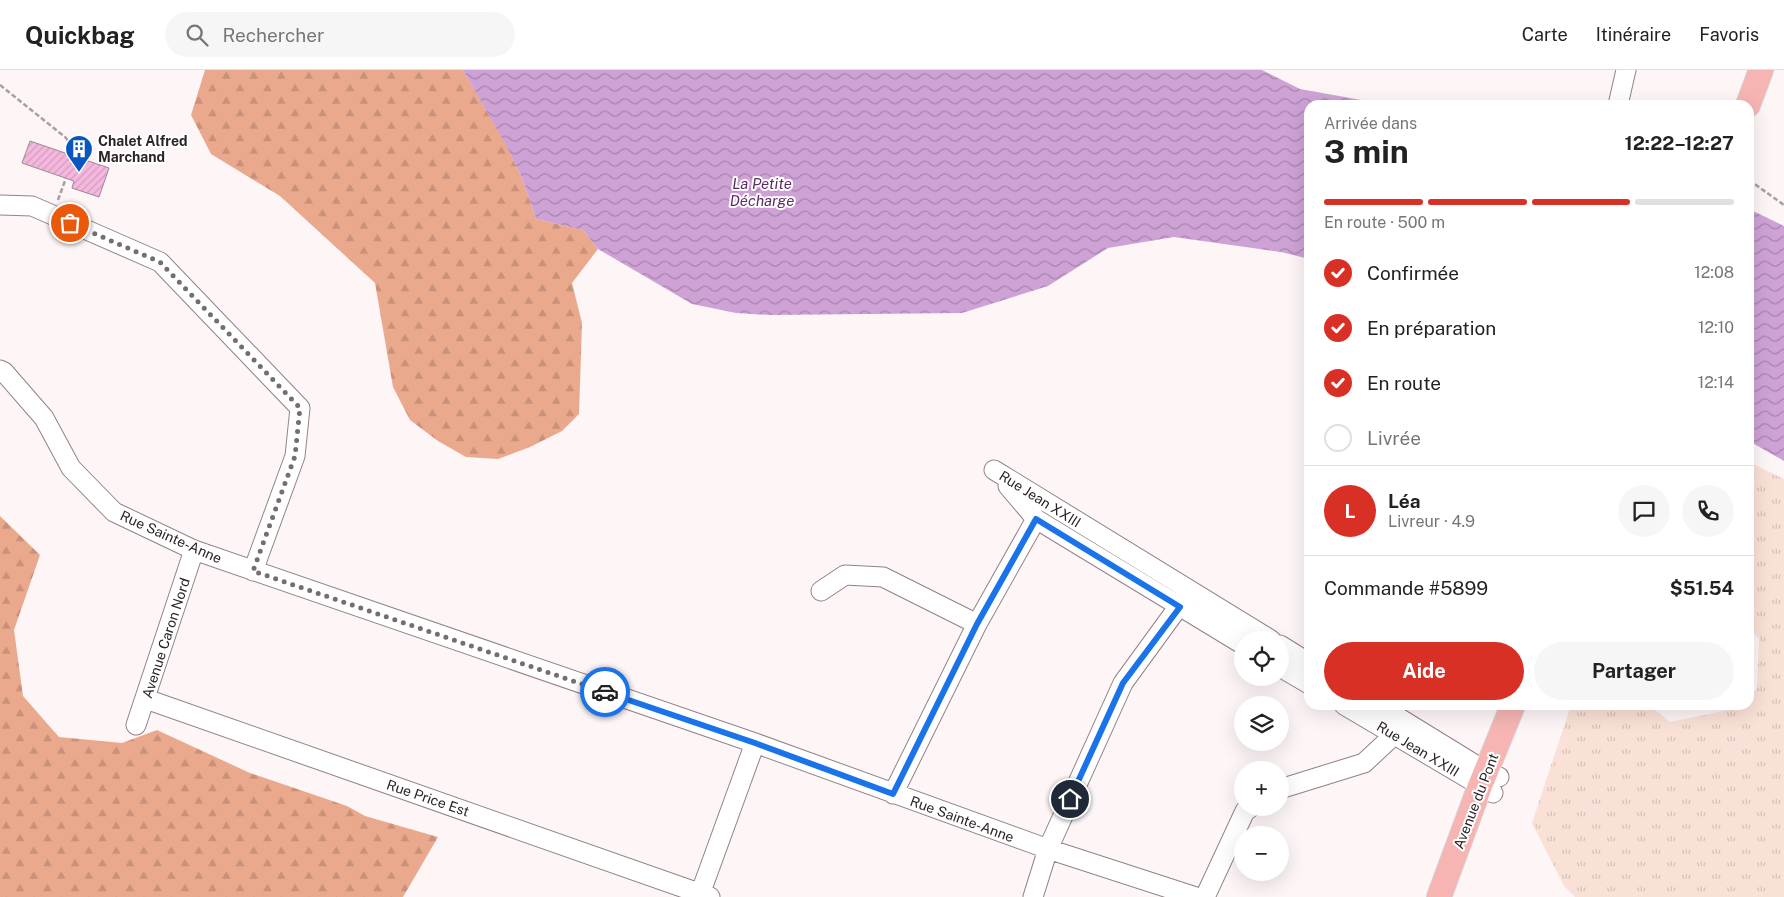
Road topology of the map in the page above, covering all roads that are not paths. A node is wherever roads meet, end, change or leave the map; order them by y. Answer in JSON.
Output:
{"nodes":[{"id":1,"x":1626,"y":70,"type":"edge"},
{"id":2,"x":1760,"y":73,"type":"edge"},
{"id":3,"x":1619,"y":100,"type":"edge"},
{"id":4,"x":1750,"y":100,"type":"edge"},
{"id":5,"x":0,"y":206,"type":"edge"},
{"id":6,"x":0,"y":370,"type":"edge"},
{"id":7,"x":1036,"y":519,"type":"junction"},
{"id":8,"x":194,"y":550,"type":"junction"},
{"id":9,"x":253,"y":571,"type":"junction"},
{"id":10,"x":821,"y":590,"type":"dead end"},
{"id":11,"x":1184,"y":599,"type":"junction"},
{"id":12,"x":977,"y":624,"type":"junction"},
{"id":13,"x":1252,"y":631,"type":"edge"},
{"id":14,"x":1234,"y":638,"type":"edge"},
{"id":15,"x":1289,"y":651,"type":"edge"},
{"id":16,"x":1304,"y":660,"type":"edge"},
{"id":17,"x":1289,"y":672,"type":"edge"},
{"id":18,"x":1304,"y":681,"type":"edge"},
{"id":19,"x":146,"y":698,"type":"junction"},
{"id":20,"x":1352,"y":710,"type":"edge"},
{"id":21,"x":1385,"y":710,"type":"edge"},
{"id":22,"x":1512,"y":710,"type":"edge"},
{"id":23,"x":1524,"y":710,"type":"edge"},
{"id":24,"x":136,"y":725,"type":"dead end"},
{"id":25,"x":1394,"y":735,"type":"junction"},
{"id":26,"x":755,"y":743,"type":"junction"},
{"id":27,"x":1490,"y":782,"type":"junction"},
{"id":28,"x":1289,"y":786,"type":"edge"},
{"id":29,"x":893,"y":794,"type":"junction"},
{"id":30,"x":1244,"y":816,"type":"edge"},
{"id":31,"x":1048,"y":849,"type":"junction"},
{"id":32,"x":704,"y":896,"type":"edge"},
{"id":33,"x":1033,"y":897,"type":"edge"},
{"id":34,"x":1196,"y":897,"type":"edge"},
{"id":35,"x":1205,"y":897,"type":"edge"},
{"id":36,"x":1439,"y":897,"type":"edge"},
{"id":37,"x":1453,"y":897,"type":"edge"}],
"edges":[{"from":1,"to":3,"type":"street"},
{"from":2,"to":4,"type":"main road"},
{"from":5,"to":9,"type":"street"},
{"from":6,"to":8,"type":"street","name":"Rue Sainte-Anne"},
{"from":7,"to":11,"type":"street","name":"Rue Jean XXIII"},
{"from":7,"to":11,"type":"street","name":"Rue Jean XXIII"},
{"from":7,"to":12,"type":"street"},
{"from":8,"to":9,"type":"street","name":"Rue Sainte-Anne"},
{"from":8,"to":19,"type":"street","name":"Avenue Caron Nord"},
{"from":9,"to":26,"type":"street","name":"Rue Sainte-Anne"},
{"from":10,"to":12,"type":"street"},
{"from":11,"to":13,"type":"street","name":"Rue Jean XXIII"},
{"from":11,"to":14,"type":"street","name":"Rue Jean XXIII"},
{"from":11,"to":31,"type":"street"},
{"from":12,"to":29,"type":"street"},
{"from":15,"to":16,"type":"street"},
{"from":17,"to":18,"type":"street"},
{"from":19,"to":24,"type":"street","name":"Avenue Caron Nord"},
{"from":19,"to":32,"type":"street","name":"Rue Price Est"},
{"from":20,"to":25,"type":"street","name":"Rue Jean XXIII"},
{"from":21,"to":27,"type":"street","name":"Rue Jean XXIII"},
{"from":22,"to":27,"type":"main road","name":"Avenue du Pont"},
{"from":23,"to":27,"type":"main road","name":"Avenue du Pont"},
{"from":25,"to":27,"type":"street","name":"Rue Jean XXIII"},
{"from":25,"to":28,"type":"street"},
{"from":26,"to":29,"type":"street","name":"Rue Sainte-Anne"},
{"from":26,"to":32,"type":"street"},
{"from":27,"to":36,"type":"main road","name":"Avenue du Pont"},
{"from":27,"to":37,"type":"main road","name":"Avenue du Pont"},
{"from":29,"to":31,"type":"street","name":"Rue Sainte-Anne"},
{"from":30,"to":35,"type":"street"},
{"from":31,"to":33,"type":"street"},
{"from":31,"to":34,"type":"street","name":"Rue Sainte-Anne"}]}
